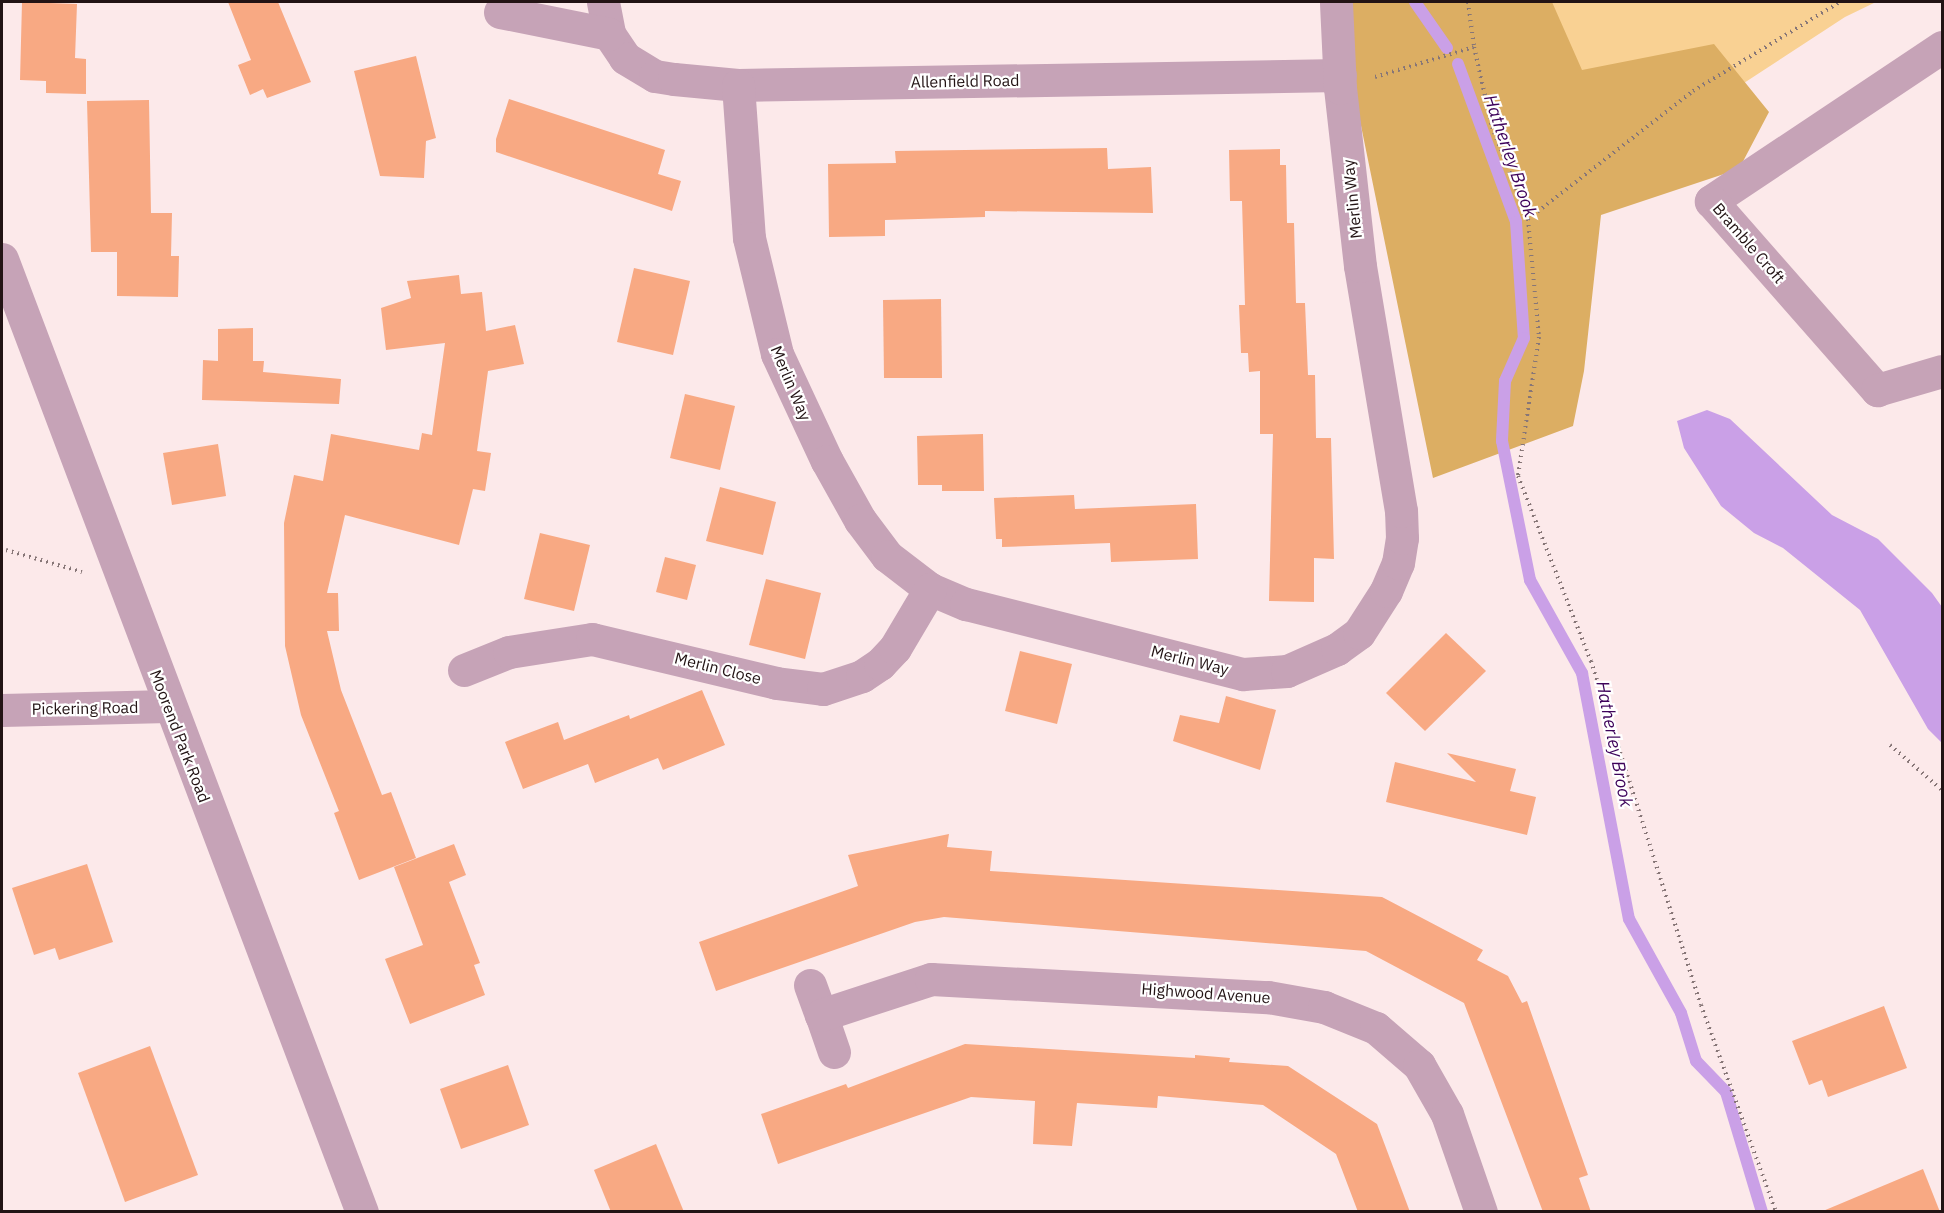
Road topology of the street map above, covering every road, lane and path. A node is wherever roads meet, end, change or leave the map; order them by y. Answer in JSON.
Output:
{"nodes":[{"id":1,"x":603,"y":2,"type":"edge"},
{"id":2,"x":1336,"y":2,"type":"edge"},
{"id":3,"x":1468,"y":2,"type":"edge"},
{"id":4,"x":1840,"y":2,"type":"edge"},
{"id":5,"x":500,"y":12,"type":"dead end"},
{"id":6,"x":609,"y":34,"type":"junction"},
{"id":7,"x":1474,"y":47,"type":"junction"},
{"id":8,"x":1942,"y":47,"type":"edge"},
{"id":9,"x":1340,"y":81,"type":"junction"},
{"id":10,"x":738,"y":85,"type":"junction"},
{"id":11,"x":1528,"y":219,"type":"junction"},
{"id":12,"x":2,"y":260,"type":"edge"},
{"id":13,"x":1942,"y":371,"type":"edge"},
{"id":14,"x":6,"y":550,"type":"dead end"},
{"id":15,"x":75,"y":571,"type":"dead end"},
{"id":16,"x":930,"y":589,"type":"junction"},
{"id":17,"x":464,"y":672,"type":"dead end"},
{"id":18,"x":168,"y":706,"type":"junction"},
{"id":19,"x":2,"y":710,"type":"edge"},
{"id":20,"x":1890,"y":745,"type":"dead end"},
{"id":21,"x":1942,"y":790,"type":"edge"},
{"id":22,"x":834,"y":1052,"type":"dead end"},
{"id":23,"x":362,"y":1212,"type":"edge"},
{"id":24,"x":1481,"y":1212,"type":"edge"},
{"id":25,"x":1776,"y":1212,"type":"edge"}],
"edges":[{"from":1,"to":6,"type":"street","name":"Allenfield Road"},
{"from":2,"to":9,"type":"street","name":"Merlin Way"},
{"from":3,"to":7,"type":"path"},
{"from":4,"to":11,"type":"path"},
{"from":5,"to":6,"type":"street"},
{"from":6,"to":10,"type":"street","name":"Allenfield Road"},
{"from":7,"to":9,"type":"path"},
{"from":7,"to":11,"type":"path"},
{"from":8,"to":13,"type":"street","name":"Bramble Croft"},
{"from":9,"to":10,"type":"street","name":"Allenfield Road"},
{"from":9,"to":16,"type":"street","name":"Merlin Way"},
{"from":10,"to":16,"type":"street","name":"Merlin Way"},
{"from":11,"to":25,"type":"path"},
{"from":12,"to":18,"type":"street","name":"Moorend Park Road"},
{"from":14,"to":15,"type":"path"},
{"from":16,"to":17,"type":"street","name":"Merlin Close"},
{"from":18,"to":19,"type":"street","name":"Pickering Road"},
{"from":18,"to":23,"type":"street","name":"Moorend Park Road"},
{"from":20,"to":21,"type":"path"},
{"from":22,"to":24,"type":"street","name":"Highwood Avenue"}]}
